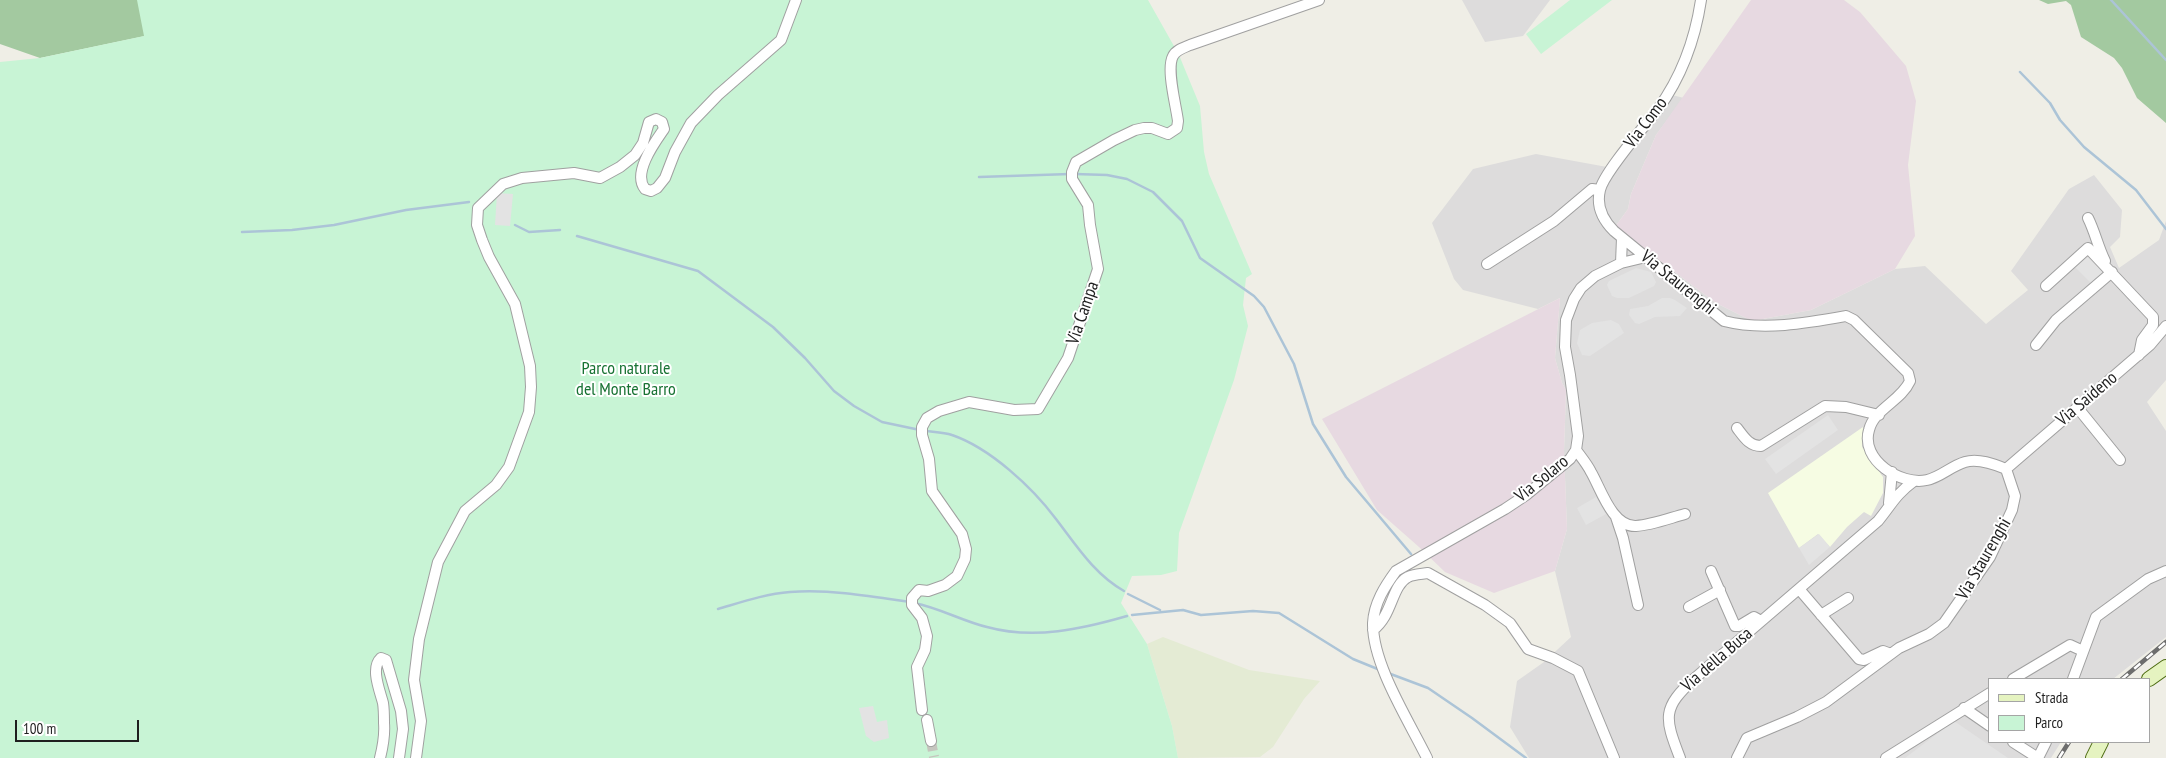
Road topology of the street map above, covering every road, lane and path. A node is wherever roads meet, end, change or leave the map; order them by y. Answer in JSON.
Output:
{"nodes":[{"id":1,"x":796,"y":0,"type":"edge"},
{"id":2,"x":1318,"y":0,"type":"edge"},
{"id":3,"x":1701,"y":0,"type":"edge"},
{"id":4,"x":1600,"y":190,"type":"junction"},
{"id":5,"x":2088,"y":218,"type":"dead end"},
{"id":6,"x":1622,"y":238,"type":"junction"},
{"id":7,"x":1646,"y":256,"type":"junction"},
{"id":8,"x":1621,"y":263,"type":"junction"},
{"id":9,"x":1487,"y":264,"type":"dead end"},
{"id":10,"x":2110,"y":270,"type":"junction"},
{"id":11,"x":2046,"y":286,"type":"dead end"},
{"id":12,"x":2166,"y":326,"type":"edge"},
{"id":13,"x":2036,"y":345,"type":"dead end"},
{"id":14,"x":2139,"y":355,"type":"junction"},
{"id":15,"x":2077,"y":406,"type":"junction"},
{"id":16,"x":1879,"y":415,"type":"junction"},
{"id":17,"x":1738,"y":428,"type":"dead end"},
{"id":18,"x":1576,"y":450,"type":"junction"},
{"id":19,"x":2120,"y":460,"type":"dead end"},
{"id":20,"x":2006,"y":469,"type":"junction"},
{"id":21,"x":1892,"y":472,"type":"junction"},
{"id":22,"x":1914,"y":481,"type":"junction"},
{"id":23,"x":1889,"y":503,"type":"junction"},
{"id":24,"x":1685,"y":514,"type":"dead end"},
{"id":25,"x":1616,"y":516,"type":"junction"},
{"id":26,"x":1711,"y":571,"type":"dead end"},
{"id":27,"x":2166,"y":571,"type":"edge"},
{"id":28,"x":1798,"y":589,"type":"junction"},
{"id":29,"x":1720,"y":590,"type":"junction"},
{"id":30,"x":1848,"y":598,"type":"dead end"},
{"id":31,"x":1638,"y":605,"type":"dead end"},
{"id":32,"x":1689,"y":607,"type":"dead end"},
{"id":33,"x":1821,"y":615,"type":"junction"},
{"id":34,"x":1761,"y":621,"type":"junction"},
{"id":35,"x":1373,"y":626,"type":"junction"},
{"id":36,"x":2083,"y":651,"type":"junction"},
{"id":37,"x":1891,"y":654,"type":"junction"},
{"id":38,"x":2166,"y":666,"type":"edge"},
{"id":39,"x":2015,"y":678,"type":"edge"},
{"id":40,"x":2073,"y":678,"type":"edge"},
{"id":41,"x":2150,"y":678,"type":"edge"},
{"id":42,"x":1988,"y":694,"type":"edge"},
{"id":43,"x":1964,"y":708,"type":"junction"},
{"id":44,"x":1988,"y":725,"type":"edge"},
{"id":45,"x":931,"y":741,"type":"tunnel mouth"},
{"id":46,"x":2016,"y":743,"type":"edge"},
{"id":47,"x":2046,"y":743,"type":"edge"},
{"id":48,"x":2100,"y":743,"type":"edge"},
{"id":49,"x":380,"y":758,"type":"edge"},
{"id":50,"x":399,"y":758,"type":"edge"},
{"id":51,"x":416,"y":758,"type":"edge"},
{"id":52,"x":1427,"y":758,"type":"edge"},
{"id":53,"x":1614,"y":758,"type":"edge"},
{"id":54,"x":1680,"y":758,"type":"edge"},
{"id":55,"x":1738,"y":758,"type":"edge"},
{"id":56,"x":1886,"y":758,"type":"edge"},
{"id":57,"x":2038,"y":758,"type":"edge"},
{"id":58,"x":2093,"y":758,"type":"edge"}],
"edges":[{"from":1,"to":51,"type":"street"},
{"from":2,"to":45,"type":"street","name":"Via Campa"},
{"from":3,"to":4,"type":"street","name":"Via Como"},
{"from":4,"to":6,"type":"street"},
{"from":4,"to":9,"type":"street"},
{"from":5,"to":10,"type":"street"},
{"from":6,"to":7,"type":"street","name":"Via Staurenghi"},
{"from":6,"to":8,"type":"street"},
{"from":7,"to":8,"type":"street","name":"Via Solaro"},
{"from":7,"to":16,"type":"street","name":"Via Staurenghi"},
{"from":8,"to":18,"type":"street","name":"Via Solaro"},
{"from":10,"to":11,"type":"street"},
{"from":10,"to":13,"type":"street"},
{"from":10,"to":14,"type":"street"},
{"from":12,"to":14,"type":"street","name":"Via Saideno"},
{"from":14,"to":15,"type":"street","name":"Via Saideno"},
{"from":15,"to":19,"type":"street"},
{"from":15,"to":20,"type":"street","name":"Via Saideno"},
{"from":16,"to":17,"type":"street"},
{"from":16,"to":21,"type":"street","name":"Via Staurenghi"},
{"from":18,"to":25,"type":"street"},
{"from":18,"to":35,"type":"street","name":"Via Solaro"},
{"from":20,"to":22,"type":"street"},
{"from":20,"to":37,"type":"street","name":"Via Staurenghi"},
{"from":21,"to":22,"type":"street","name":"Via Staurenghi"},
{"from":21,"to":23,"type":"street"},
{"from":22,"to":23,"type":"street","name":"Via della Busa"},
{"from":23,"to":28,"type":"street","name":"Via della Busa"},
{"from":24,"to":25,"type":"street"},
{"from":25,"to":31,"type":"street"},
{"from":26,"to":29,"type":"street","name":"Via della Busa"},
{"from":27,"to":36,"type":"street"},
{"from":28,"to":33,"type":"street"},
{"from":28,"to":34,"type":"street","name":"Via della Busa"},
{"from":29,"to":32,"type":"street"},
{"from":29,"to":34,"type":"street","name":"Via della Busa"},
{"from":30,"to":33,"type":"street"},
{"from":33,"to":37,"type":"street"},
{"from":34,"to":54,"type":"street","name":"Via della Busa"},
{"from":35,"to":52,"type":"street"},
{"from":35,"to":53,"type":"street"},
{"from":36,"to":39,"type":"street"},
{"from":36,"to":40,"type":"street"},
{"from":37,"to":55,"type":"street","name":"Via Staurenghi"},
{"from":38,"to":41,"type":"main road"},
{"from":42,"to":43,"type":"street"},
{"from":43,"to":44,"type":"street"},
{"from":43,"to":56,"type":"street"},
{"from":46,"to":57,"type":"street"},
{"from":47,"to":57,"type":"street"},
{"from":48,"to":58,"type":"main road"},
{"from":49,"to":50,"type":"street"}]}
